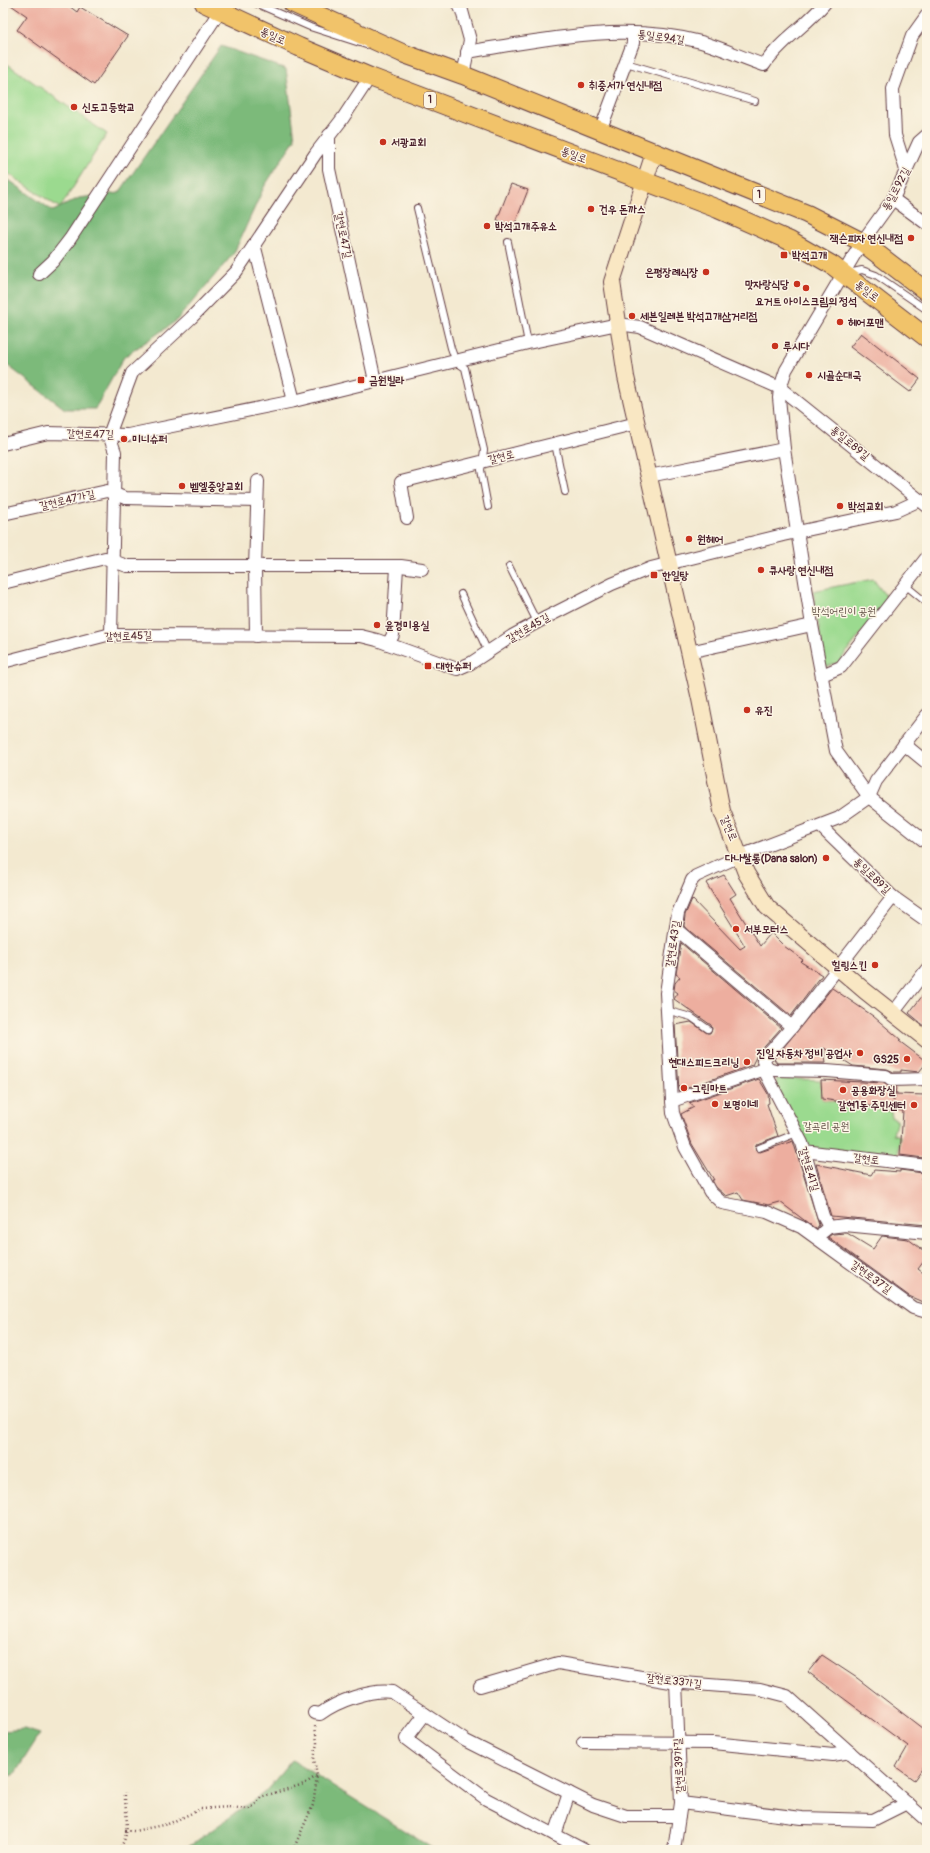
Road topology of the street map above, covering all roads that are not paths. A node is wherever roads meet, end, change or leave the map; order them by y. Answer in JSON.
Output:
{"nodes":[{"id":1,"x":204,"y":3,"type":"edge"},
{"id":2,"x":255,"y":3,"type":"edge"},
{"id":3,"x":292,"y":3,"type":"edge"},
{"id":4,"x":458,"y":3,"type":"edge"},
{"id":5,"x":824,"y":3,"type":"edge"},
{"id":6,"x":222,"y":7,"type":"edge"},
{"id":7,"x":927,"y":15,"type":"edge"},
{"id":8,"x":633,"y":32,"type":"junction"},
{"id":9,"x":468,"y":52,"type":"junction"},
{"id":10,"x":402,"y":53,"type":"junction"},
{"id":11,"x":626,"y":63,"type":"junction"},
{"id":12,"x":463,"y":74,"type":"junction"},
{"id":13,"x":370,"y":77,"type":"junction"},
{"id":14,"x":755,"y":101,"type":"dead end"},
{"id":15,"x":600,"y":131,"type":"junction"},
{"id":16,"x":329,"y":135,"type":"junction"},
{"id":17,"x":927,"y":135,"type":"edge"},
{"id":18,"x":654,"y":153,"type":"junction"},
{"id":19,"x":906,"y":170,"type":"junction"},
{"id":20,"x":643,"y":182,"type":"junction"},
{"id":21,"x":893,"y":199,"type":"junction"},
{"id":22,"x":417,"y":208,"type":"dead end"},
{"id":23,"x":927,"y":224,"type":"edge"},
{"id":24,"x":508,"y":242,"type":"dead end"},
{"id":25,"x":862,"y":242,"type":"junction"},
{"id":26,"x":254,"y":244,"type":"junction"},
{"id":27,"x":39,"y":274,"type":"dead end"},
{"id":28,"x":844,"y":274,"type":"junction"},
{"id":29,"x":927,"y":292,"type":"edge"},
{"id":30,"x":927,"y":310,"type":"edge"},
{"id":31,"x":618,"y":324,"type":"junction"},
{"id":32,"x":927,"y":338,"type":"edge"},
{"id":33,"x":528,"y":343,"type":"junction"},
{"id":34,"x":456,"y":362,"type":"junction"},
{"id":35,"x":375,"y":381,"type":"junction"},
{"id":36,"x":780,"y":388,"type":"junction"},
{"id":37,"x":294,"y":401,"type":"junction"},
{"id":38,"x":637,"y":423,"type":"junction"},
{"id":39,"x":110,"y":435,"type":"junction"},
{"id":40,"x":3,"y":444,"type":"edge"},
{"id":41,"x":555,"y":444,"type":"junction"},
{"id":42,"x":784,"y":449,"type":"junction"},
{"id":43,"x":483,"y":461,"type":"junction"},
{"id":44,"x":649,"y":476,"type":"junction"},
{"id":45,"x":258,"y":481,"type":"dead end"},
{"id":46,"x":565,"y":492,"type":"dead end"},
{"id":47,"x":114,"y":494,"type":"junction"},
{"id":48,"x":257,"y":501,"type":"junction"},
{"id":49,"x":923,"y":503,"type":"edge"},
{"id":50,"x":488,"y":507,"type":"dead end"},
{"id":51,"x":3,"y":514,"type":"edge"},
{"id":52,"x":407,"y":518,"type":"dead end"},
{"id":53,"x":798,"y":532,"type":"junction"},
{"id":54,"x":927,"y":557,"type":"edge"},
{"id":55,"x":113,"y":561,"type":"junction"},
{"id":56,"x":669,"y":563,"type":"junction"},
{"id":57,"x":508,"y":566,"type":"dead end"},
{"id":58,"x":255,"y":567,"type":"junction"},
{"id":59,"x":397,"y":567,"type":"junction"},
{"id":60,"x":422,"y":568,"type":"dead end"},
{"id":61,"x":3,"y":583,"type":"edge"},
{"id":62,"x":905,"y":585,"type":"junction"},
{"id":63,"x":461,"y":594,"type":"dead end"},
{"id":64,"x":927,"y":603,"type":"edge"},
{"id":65,"x":537,"y":622,"type":"junction"},
{"id":66,"x":812,"y":626,"type":"junction"},
{"id":67,"x":111,"y":635,"type":"junction"},
{"id":68,"x":256,"y":636,"type":"junction"},
{"id":69,"x":388,"y":644,"type":"junction"},
{"id":70,"x":488,"y":652,"type":"junction"},
{"id":71,"x":689,"y":652,"type":"junction"},
{"id":72,"x":3,"y":662,"type":"edge"},
{"id":73,"x":822,"y":675,"type":"junction"},
{"id":74,"x":927,"y":715,"type":"edge"},
{"id":75,"x":904,"y":744,"type":"junction"},
{"id":76,"x":927,"y":763,"type":"edge"},
{"id":77,"x":869,"y":797,"type":"junction"},
{"id":78,"x":820,"y":826,"type":"junction"},
{"id":79,"x":927,"y":843,"type":"edge"},
{"id":80,"x":737,"y":858,"type":"junction"},
{"id":81,"x":893,"y":897,"type":"junction"},
{"id":82,"x":927,"y":921,"type":"edge"},
{"id":83,"x":676,"y":929,"type":"junction"},
{"id":84,"x":838,"y":968,"type":"junction"},
{"id":85,"x":927,"y":969,"type":"edge"},
{"id":86,"x":893,"y":1013,"type":"junction"},
{"id":87,"x":666,"y":1016,"type":"junction"},
{"id":88,"x":792,"y":1027,"type":"junction"},
{"id":89,"x":708,"y":1029,"type":"dead end"},
{"id":90,"x":925,"y":1035,"type":"edge"},
{"id":91,"x":766,"y":1069,"type":"junction"},
{"id":92,"x":927,"y":1079,"type":"edge"},
{"id":93,"x":672,"y":1099,"type":"junction"},
{"id":94,"x":797,"y":1134,"type":"junction"},
{"id":95,"x":759,"y":1148,"type":"dead end"},
{"id":96,"x":804,"y":1151,"type":"junction"},
{"id":97,"x":927,"y":1166,"type":"edge"},
{"id":98,"x":829,"y":1227,"type":"junction"},
{"id":99,"x":927,"y":1233,"type":"edge"},
{"id":100,"x":817,"y":1238,"type":"junction"},
{"id":101,"x":927,"y":1312,"type":"edge"},
{"id":102,"x":676,"y":1682,"type":"junction"},
{"id":103,"x":480,"y":1686,"type":"dead end"},
{"id":104,"x":314,"y":1713,"type":"road end"},
{"id":105,"x":425,"y":1714,"type":"junction"},
{"id":106,"x":583,"y":1742,"type":"dead end"},
{"id":107,"x":678,"y":1742,"type":"junction"},
{"id":108,"x":850,"y":1752,"type":"junction"},
{"id":109,"x":569,"y":1794,"type":"junction"},
{"id":110,"x":681,"y":1803,"type":"junction"},
{"id":111,"x":907,"y":1803,"type":"junction"},
{"id":112,"x":679,"y":1816,"type":"junction"},
{"id":113,"x":927,"y":1821,"type":"edge"},
{"id":114,"x":555,"y":1835,"type":"junction"},
{"id":115,"x":584,"y":1850,"type":"edge"},
{"id":116,"x":674,"y":1850,"type":"edge"}],
"edges":[{"from":1,"to":6,"type":"main road","name":"통일로","number":"1"},
{"from":2,"to":10,"type":"lane"},
{"from":3,"to":10,"type":"main road","number":"1"},
{"from":4,"to":9,"type":"street"},
{"from":5,"to":8,"type":"street","name":"통일로94길"},
{"from":6,"to":13,"type":"main road","name":"통일로","number":"1"},
{"from":6,"to":27,"type":"street"},
{"from":7,"to":19,"type":"street"},
{"from":8,"to":9,"type":"street","name":"통일로94길"},
{"from":8,"to":11,"type":"street"},
{"from":9,"to":12,"type":"street"},
{"from":10,"to":12,"type":"main road","number":"1"},
{"from":11,"to":14,"type":"lane"},
{"from":11,"to":15,"type":"street"},
{"from":12,"to":15,"type":"main road","number":"1"},
{"from":13,"to":16,"type":"street"},
{"from":13,"to":20,"type":"main road","name":"통일로","number":"1"},
{"from":15,"to":18,"type":"main road","number":"1"},
{"from":16,"to":26,"type":"street"},
{"from":16,"to":35,"type":"street","name":"갈현로47길"},
{"from":17,"to":19,"type":"street","name":"통일로92길"},
{"from":18,"to":20,"type":"main road","name":"갈현로"},
{"from":18,"to":25,"type":"main road","number":"1"},
{"from":19,"to":21,"type":"street","name":"통일로92길"},
{"from":20,"to":28,"type":"main road","name":"통일로","number":"1"},
{"from":20,"to":31,"type":"main road","name":"갈현로"},
{"from":21,"to":23,"type":"street"},
{"from":21,"to":25,"type":"street","name":"통일로92길"},
{"from":22,"to":34,"type":"lane"},
{"from":24,"to":33,"type":"lane"},
{"from":25,"to":28,"type":"street","name":"통일로92길"},
{"from":25,"to":29,"type":"main road","number":"1"},
{"from":26,"to":37,"type":"street"},
{"from":26,"to":39,"type":"street"},
{"from":28,"to":30,"type":"lane"},
{"from":28,"to":32,"type":"main road","name":"통일로","number":"1"},
{"from":28,"to":36,"type":"street"},
{"from":31,"to":33,"type":"street","name":"갈현로47길"},
{"from":31,"to":36,"type":"street"},
{"from":31,"to":38,"type":"main road","name":"갈현로"},
{"from":33,"to":34,"type":"street","name":"갈현로47길"},
{"from":34,"to":35,"type":"street","name":"갈현로47길"},
{"from":34,"to":43,"type":"lane"},
{"from":35,"to":37,"type":"street","name":"갈현로47길"},
{"from":36,"to":42,"type":"street"},
{"from":36,"to":49,"type":"street","name":"통일로89길"},
{"from":37,"to":39,"type":"street","name":"갈현로47길"},
{"from":38,"to":41,"type":"street","name":"갈현로"},
{"from":38,"to":44,"type":"main road","name":"갈현로"},
{"from":39,"to":40,"type":"street","name":"갈현로47길"},
{"from":39,"to":47,"type":"street"},
{"from":41,"to":43,"type":"street","name":"갈현로"},
{"from":41,"to":46,"type":"lane"},
{"from":42,"to":44,"type":"street"},
{"from":42,"to":53,"type":"street"},
{"from":43,"to":50,"type":"lane"},
{"from":43,"to":52,"type":"street","name":"갈현로"},
{"from":44,"to":56,"type":"main road","name":"갈현로"},
{"from":45,"to":48,"type":"street"},
{"from":47,"to":48,"type":"street","name":"갈현로47가길"},
{"from":47,"to":51,"type":"street","name":"갈현로47가길"},
{"from":47,"to":55,"type":"street"},
{"from":48,"to":58,"type":"street"},
{"from":49,"to":53,"type":"street","name":"통일로89길"},
{"from":53,"to":56,"type":"street"},
{"from":53,"to":66,"type":"street"},
{"from":54,"to":62,"type":"street"},
{"from":55,"to":58,"type":"street"},
{"from":55,"to":61,"type":"street"},
{"from":55,"to":67,"type":"street"},
{"from":56,"to":65,"type":"street","name":"갈현로45길"},
{"from":56,"to":71,"type":"main road","name":"갈현로"},
{"from":57,"to":65,"type":"lane"},
{"from":58,"to":59,"type":"street"},
{"from":58,"to":68,"type":"street"},
{"from":59,"to":60,"type":"street"},
{"from":59,"to":69,"type":"street"},
{"from":62,"to":64,"type":"lane"},
{"from":62,"to":73,"type":"street"},
{"from":63,"to":70,"type":"lane"},
{"from":65,"to":70,"type":"street","name":"갈현로45길"},
{"from":66,"to":71,"type":"street"},
{"from":66,"to":73,"type":"street"},
{"from":67,"to":68,"type":"street","name":"갈현로45길"},
{"from":67,"to":72,"type":"street","name":"갈현로45길"},
{"from":68,"to":69,"type":"street","name":"갈현로45길"},
{"from":69,"to":70,"type":"street","name":"갈현로45길"},
{"from":71,"to":80,"type":"main road","name":"갈현로"},
{"from":73,"to":77,"type":"street"},
{"from":74,"to":75,"type":"street"},
{"from":75,"to":76,"type":"street"},
{"from":75,"to":77,"type":"street"},
{"from":77,"to":78,"type":"street"},
{"from":77,"to":79,"type":"street"},
{"from":78,"to":80,"type":"street"},
{"from":78,"to":81,"type":"street","name":"통일로89길"},
{"from":80,"to":83,"type":"street","name":"갈현로43길"},
{"from":80,"to":84,"type":"main road","name":"갈현로"},
{"from":81,"to":82,"type":"street","name":"통일로89길"},
{"from":81,"to":84,"type":"street"},
{"from":83,"to":87,"type":"street","name":"갈현로43길"},
{"from":83,"to":88,"type":"street"},
{"from":84,"to":86,"type":"main road","name":"갈현로"},
{"from":84,"to":88,"type":"street"},
{"from":85,"to":86,"type":"street"},
{"from":86,"to":90,"type":"main road","name":"갈현로"},
{"from":87,"to":89,"type":"lane"},
{"from":87,"to":93,"type":"street","name":"갈현로43길"},
{"from":88,"to":91,"type":"street"},
{"from":91,"to":92,"type":"street"},
{"from":91,"to":93,"type":"street"},
{"from":91,"to":94,"type":"street","name":"갈현로41길"},
{"from":93,"to":100,"type":"street","name":"갈현로37길"},
{"from":94,"to":95,"type":"lane"},
{"from":94,"to":96,"type":"street","name":"갈현로41길"},
{"from":96,"to":97,"type":"street","name":"갈현로"},
{"from":96,"to":98,"type":"street","name":"갈현로41길"},
{"from":98,"to":99,"type":"street"},
{"from":98,"to":100,"type":"street"},
{"from":100,"to":101,"type":"street","name":"갈현로37길"},
{"from":102,"to":103,"type":"street","name":"갈현로33가길"},
{"from":102,"to":107,"type":"street","name":"갈현로39가길"},
{"from":102,"to":108,"type":"street","name":"갈현로33가길"},
{"from":104,"to":105,"type":"street"},
{"from":105,"to":109,"type":"street"},
{"from":105,"to":114,"type":"street"},
{"from":106,"to":107,"type":"street"},
{"from":107,"to":108,"type":"street"},
{"from":107,"to":110,"type":"street","name":"갈현로39가길"},
{"from":108,"to":111,"type":"street","name":"갈현로33가길"},
{"from":109,"to":112,"type":"street"},
{"from":109,"to":114,"type":"street"},
{"from":110,"to":111,"type":"street"},
{"from":110,"to":112,"type":"street","name":"갈현로39가길"},
{"from":111,"to":113,"type":"street","name":"갈현로33가길"},
{"from":112,"to":116,"type":"street","name":"갈현로39가길"},
{"from":114,"to":115,"type":"street"}]}
